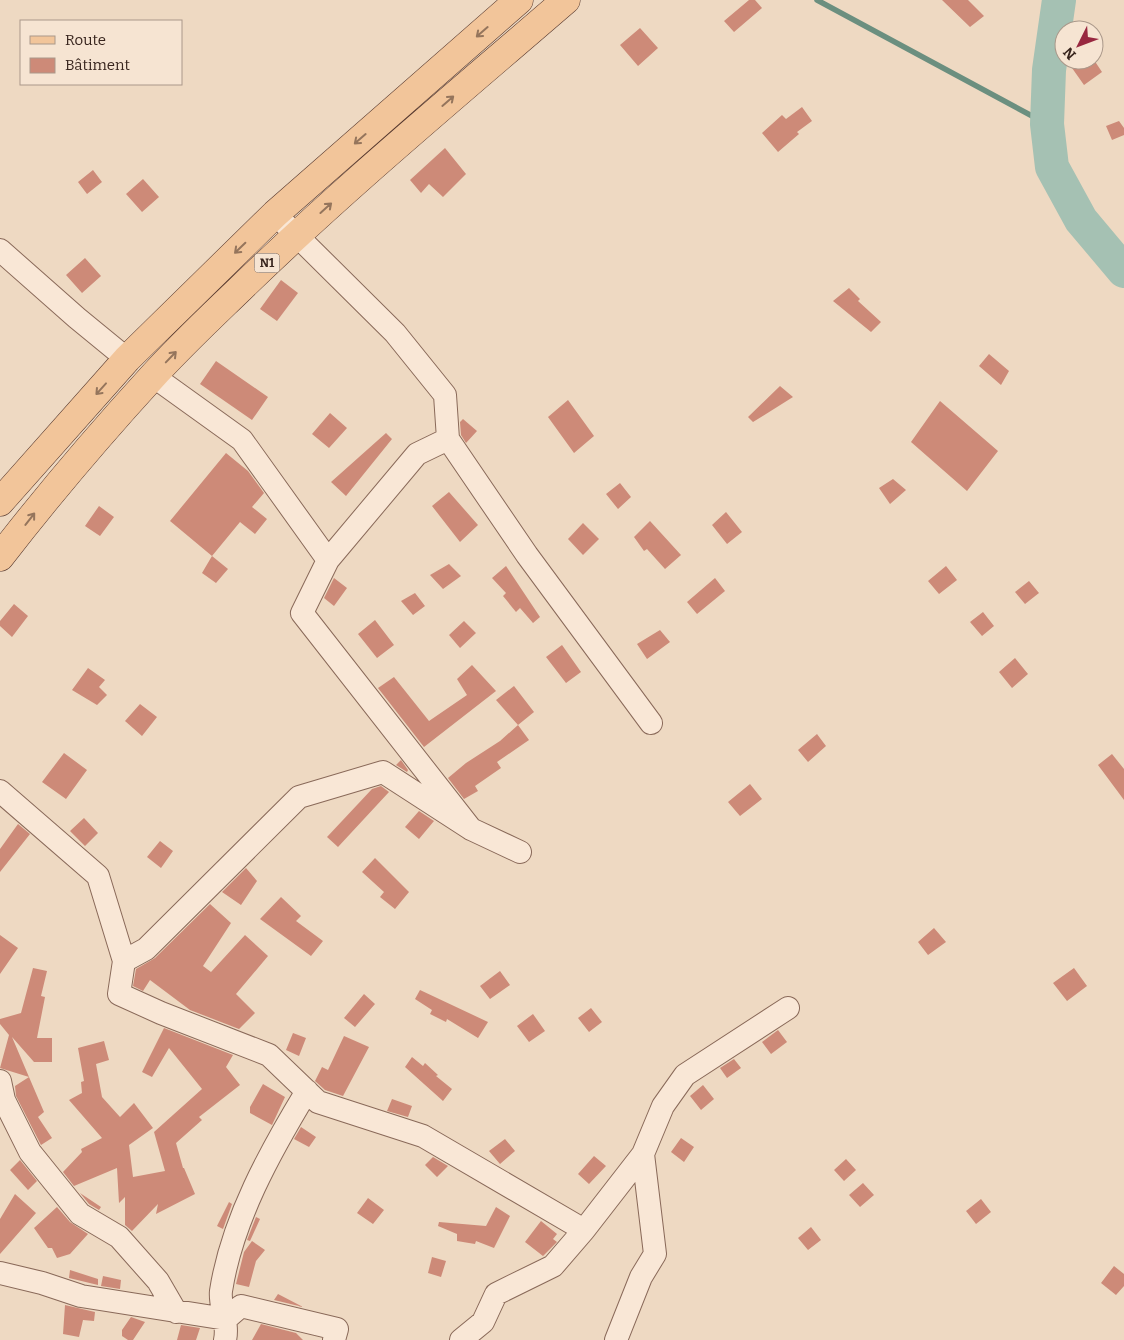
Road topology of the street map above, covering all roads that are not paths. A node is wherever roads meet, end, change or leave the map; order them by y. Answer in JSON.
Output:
{"nodes":[{"id":1,"x":519,"y":0,"type":"edge"},
{"id":2,"x":566,"y":0,"type":"edge"},
{"id":3,"x":275,"y":214,"type":"junction"},
{"id":4,"x":297,"y":233,"type":"junction"},
{"id":5,"x":0,"y":250,"type":"edge"},
{"id":6,"x":128,"y":359,"type":"junction"},
{"id":7,"x":152,"y":376,"type":"junction"},
{"id":8,"x":448,"y":439,"type":"junction"},
{"id":9,"x":0,"y":502,"type":"edge"},
{"id":10,"x":0,"y":557,"type":"edge"},
{"id":11,"x":328,"y":560,"type":"junction"},
{"id":12,"x":651,"y":723,"type":"dead end"},
{"id":13,"x":0,"y":791,"type":"edge"},
{"id":14,"x":471,"y":829,"type":"junction"},
{"id":15,"x":520,"y":852,"type":"dead end"},
{"id":16,"x":124,"y":962,"type":"junction"},
{"id":17,"x":788,"y":1008,"type":"dead end"},
{"id":18,"x":0,"y":1081,"type":"edge"},
{"id":19,"x":307,"y":1091,"type":"junction"},
{"id":20,"x":643,"y":1154,"type":"junction"},
{"id":21,"x":584,"y":1230,"type":"junction"},
{"id":22,"x":0,"y":1273,"type":"edge"},
{"id":23,"x":176,"y":1312,"type":"junction"},
{"id":24,"x":226,"y":1329,"type":"edge"},
{"id":25,"x":334,"y":1340,"type":"edge"},
{"id":26,"x":461,"y":1340,"type":"edge"},
{"id":27,"x":616,"y":1340,"type":"edge"}],
"edges":[{"from":1,"to":3,"type":"main road","number":"N1","one_way":true},
{"from":4,"to":2,"type":"main road","number":"N1","one_way":true},
{"from":3,"to":4,"type":"street"},
{"from":3,"to":6,"type":"main road","number":"N1","one_way":true},
{"from":7,"to":4,"type":"main road","number":"N1","one_way":true},
{"from":4,"to":8,"type":"street"},
{"from":5,"to":6,"type":"street"},
{"from":6,"to":9,"type":"main road","number":"N1","one_way":true},
{"from":10,"to":7,"type":"main road","number":"N1","one_way":true},
{"from":7,"to":11,"type":"street"},
{"from":8,"to":11,"type":"street"},
{"from":8,"to":12,"type":"street"},
{"from":11,"to":14,"type":"street"},
{"from":13,"to":16,"type":"street"},
{"from":14,"to":15,"type":"street"},
{"from":14,"to":16,"type":"street"},
{"from":16,"to":19,"type":"street"},
{"from":17,"to":20,"type":"street"},
{"from":18,"to":23,"type":"street"},
{"from":19,"to":21,"type":"street"},
{"from":19,"to":24,"type":"street"},
{"from":20,"to":21,"type":"street"},
{"from":20,"to":27,"type":"street"},
{"from":21,"to":26,"type":"street"},
{"from":22,"to":23,"type":"street"},
{"from":23,"to":24,"type":"street"},
{"from":24,"to":25,"type":"street"}]}
